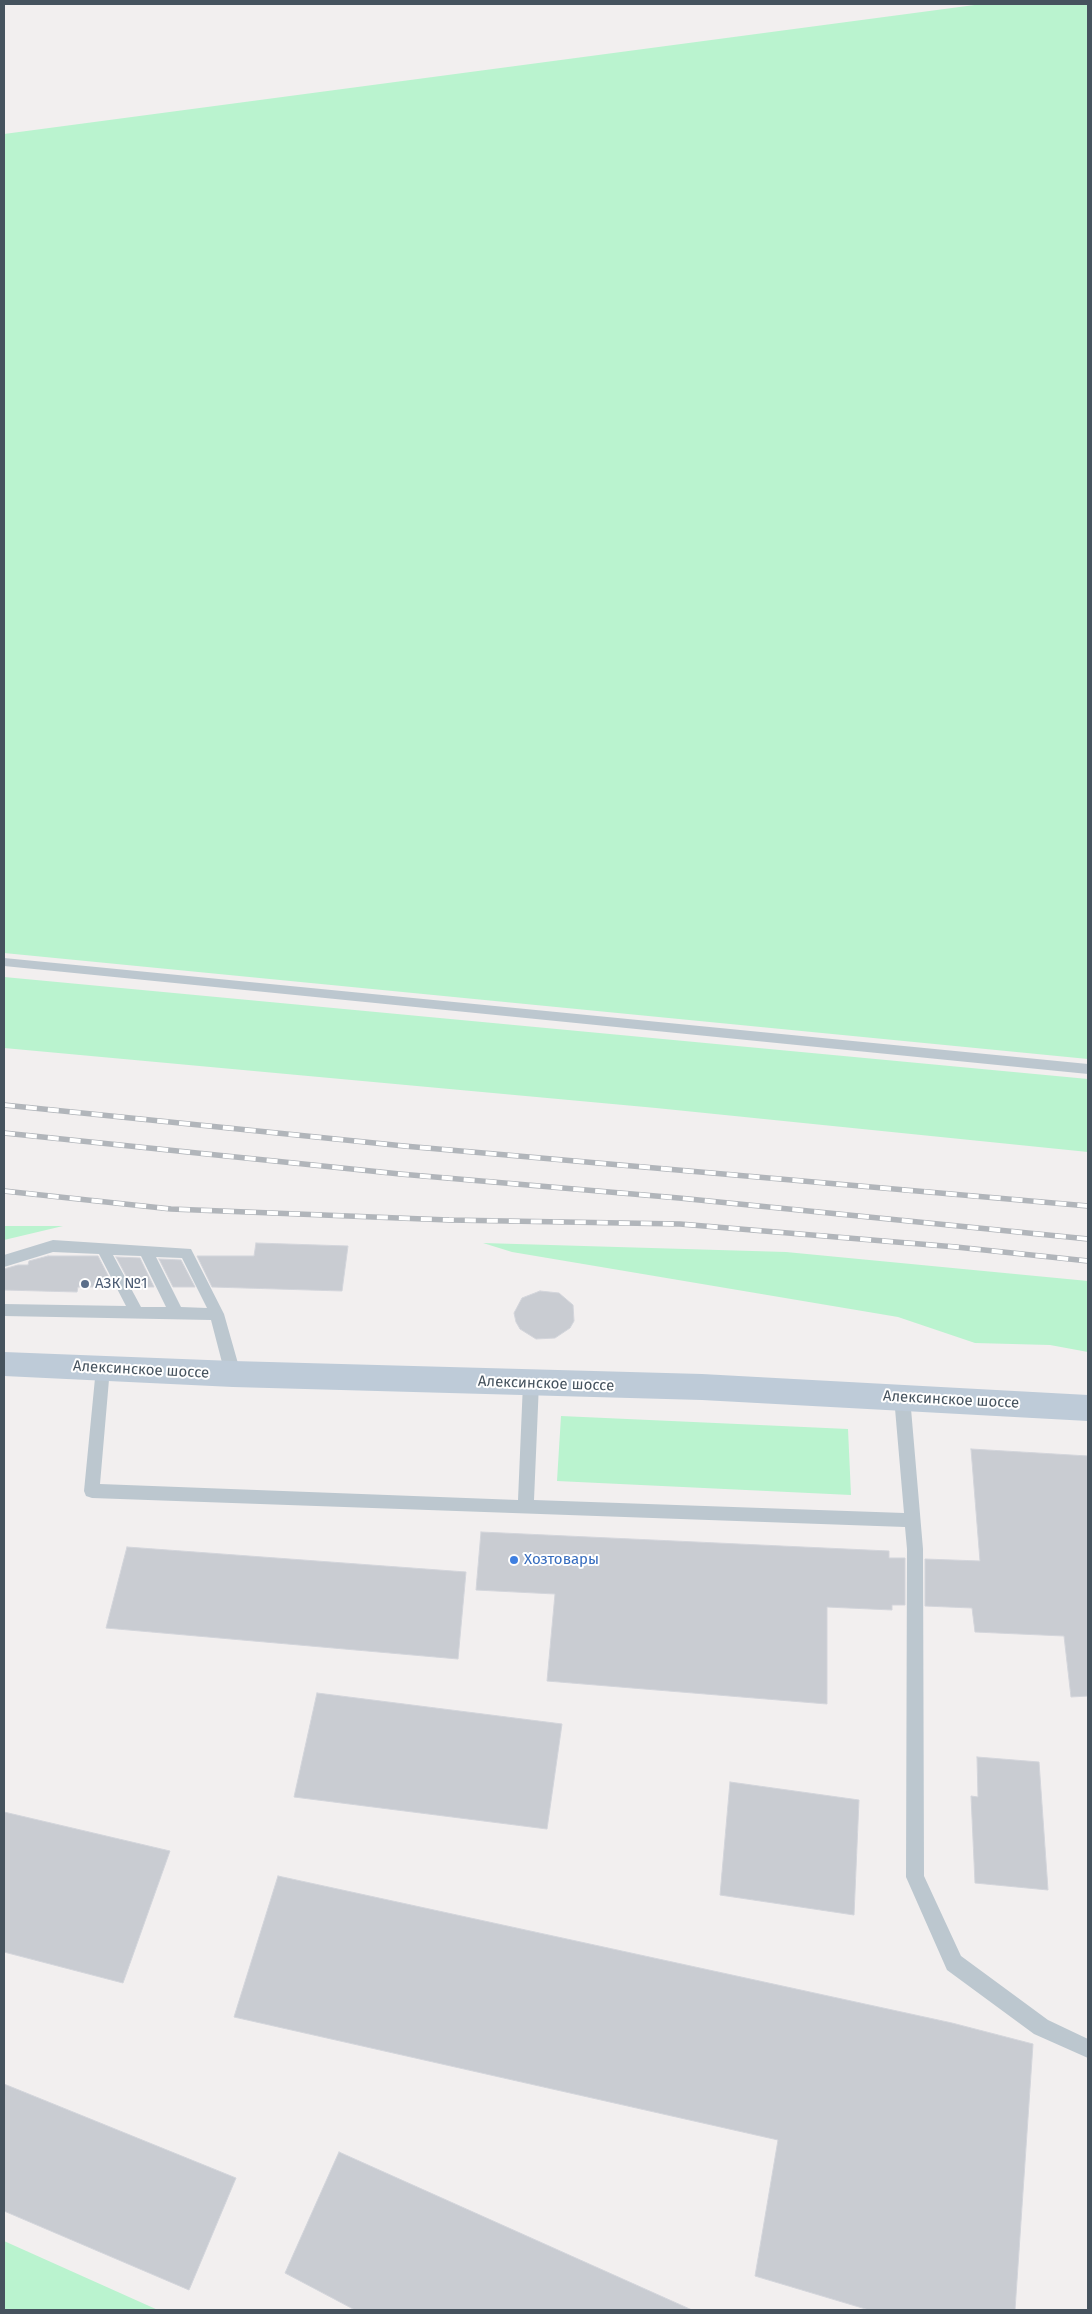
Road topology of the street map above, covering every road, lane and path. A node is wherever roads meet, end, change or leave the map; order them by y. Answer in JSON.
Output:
{"nodes":[{"id":1,"x":4,"y":962,"type":"edge"},
{"id":2,"x":1088,"y":1069,"type":"edge"},
{"id":3,"x":103,"y":1249,"type":"junction"},
{"id":4,"x":146,"y":1252,"type":"junction"},
{"id":5,"x":4,"y":1261,"type":"edge"},
{"id":6,"x":4,"y":1310,"type":"edge"},
{"id":7,"x":137,"y":1312,"type":"junction"},
{"id":8,"x":176,"y":1314,"type":"junction"},
{"id":9,"x":217,"y":1314,"type":"junction"},
{"id":10,"x":4,"y":1364,"type":"edge"},
{"id":11,"x":103,"y":1368,"type":"junction"},
{"id":12,"x":233,"y":1374,"type":"junction"},
{"id":13,"x":531,"y":1383,"type":"junction"},
{"id":14,"x":902,"y":1397,"type":"junction"},
{"id":15,"x":1088,"y":1408,"type":"edge"},
{"id":16,"x":526,"y":1508,"type":"junction"},
{"id":17,"x":912,"y":1520,"type":"junction"},
{"id":18,"x":1088,"y":2049,"type":"edge"}],
"edges":[{"from":1,"to":2,"type":"lane"},
{"from":3,"to":4,"type":"lane"},
{"from":3,"to":5,"type":"lane"},
{"from":3,"to":7,"type":"lane"},
{"from":4,"to":8,"type":"lane"},
{"from":4,"to":9,"type":"lane"},
{"from":6,"to":7,"type":"lane"},
{"from":7,"to":8,"type":"lane"},
{"from":8,"to":9,"type":"lane"},
{"from":9,"to":12,"type":"lane"},
{"from":10,"to":11,"type":"main road","name":"Алексинское шоссе"},
{"from":11,"to":12,"type":"main road","name":"Алексинское шоссе"},
{"from":11,"to":16,"type":"lane"},
{"from":12,"to":13,"type":"main road","name":"Алексинское шоссе"},
{"from":13,"to":14,"type":"main road","name":"Алексинское шоссе"},
{"from":13,"to":16,"type":"lane"},
{"from":14,"to":15,"type":"main road","name":"Алексинское шоссе"},
{"from":14,"to":17,"type":"lane"},
{"from":16,"to":17,"type":"lane"},
{"from":17,"to":18,"type":"lane"}]}
